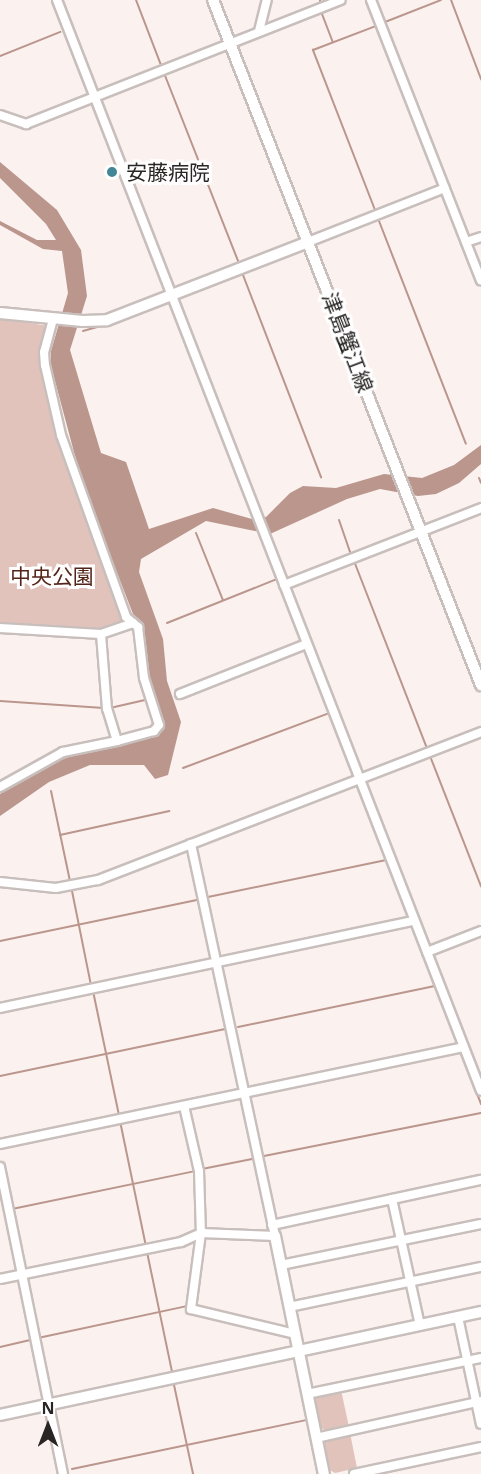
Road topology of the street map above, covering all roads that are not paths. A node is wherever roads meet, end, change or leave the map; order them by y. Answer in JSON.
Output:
{"nodes":[{"id":1,"x":57,"y":0,"type":"edge"},
{"id":2,"x":213,"y":0,"type":"edge"},
{"id":3,"x":267,"y":0,"type":"edge"},
{"id":4,"x":340,"y":0,"type":"edge"},
{"id":5,"x":371,"y":0,"type":"edge"},
{"id":6,"x":259,"y":31,"type":"junction"},
{"id":7,"x":231,"y":43,"type":"junction"},
{"id":8,"x":95,"y":96,"type":"junction"},
{"id":9,"x":0,"y":115,"type":"edge"},
{"id":10,"x":445,"y":188,"type":"junction"},
{"id":11,"x":481,"y":237,"type":"edge"},
{"id":12,"x":308,"y":242,"type":"junction"},
{"id":13,"x":466,"y":242,"type":"junction"},
{"id":14,"x":481,"y":280,"type":"edge"},
{"id":15,"x":169,"y":296,"type":"junction"},
{"id":16,"x":0,"y":313,"type":"edge"},
{"id":17,"x":57,"y":319,"type":"junction"},
{"id":18,"x":481,"y":508,"type":"edge"},
{"id":19,"x":422,"y":532,"type":"junction"},
{"id":20,"x":284,"y":585,"type":"junction"},
{"id":21,"x":133,"y":623,"type":"junction"},
{"id":22,"x":0,"y":628,"type":"edge"},
{"id":23,"x":101,"y":634,"type":"junction"},
{"id":24,"x":306,"y":644,"type":"junction"},
{"id":25,"x":481,"y":685,"type":"edge"},
{"id":26,"x":180,"y":694,"type":"dead end"},
{"id":27,"x":481,"y":732,"type":"edge"},
{"id":28,"x":117,"y":741,"type":"junction"},
{"id":29,"x":359,"y":778,"type":"junction"},
{"id":30,"x":1,"y":785,"type":"edge"},
{"id":31,"x":191,"y":844,"type":"junction"},
{"id":32,"x":0,"y":882,"type":"edge"},
{"id":33,"x":412,"y":922,"type":"junction"},
{"id":34,"x":481,"y":931,"type":"edge"},
{"id":35,"x":427,"y":952,"type":"junction"},
{"id":36,"x":217,"y":963,"type":"junction"},
{"id":37,"x":0,"y":1008,"type":"edge"},
{"id":38,"x":460,"y":1047,"type":"junction"},
{"id":39,"x":481,"y":1091,"type":"edge"},
{"id":40,"x":244,"y":1092,"type":"junction"},
{"id":41,"x":184,"y":1106,"type":"junction"},
{"id":42,"x":0,"y":1144,"type":"edge"},
{"id":43,"x":0,"y":1167,"type":"edge"},
{"id":44,"x":481,"y":1180,"type":"edge"},
{"id":45,"x":393,"y":1199,"type":"junction"},
{"id":46,"x":272,"y":1224,"type":"junction"},
{"id":47,"x":481,"y":1224,"type":"edge"},
{"id":48,"x":201,"y":1233,"type":"junction"},
{"id":49,"x":275,"y":1236,"type":"junction"},
{"id":50,"x":401,"y":1241,"type":"junction"},
{"id":51,"x":281,"y":1265,"type":"junction"},
{"id":52,"x":481,"y":1266,"type":"edge"},
{"id":53,"x":23,"y":1274,"type":"junction"},
{"id":54,"x":0,"y":1279,"type":"edge"},
{"id":55,"x":410,"y":1281,"type":"junction"},
{"id":56,"x":289,"y":1307,"type":"junction"},
{"id":57,"x":481,"y":1312,"type":"edge"},
{"id":58,"x":458,"y":1317,"type":"junction"},
{"id":59,"x":420,"y":1325,"type":"junction"},
{"id":60,"x":295,"y":1334,"type":"junction"},
{"id":61,"x":298,"y":1350,"type":"junction"},
{"id":62,"x":481,"y":1358,"type":"edge"},
{"id":63,"x":468,"y":1361,"type":"junction"},
{"id":64,"x":307,"y":1394,"type":"junction"},
{"id":65,"x":479,"y":1402,"type":"edge"},
{"id":66,"x":48,"y":1405,"type":"junction"},
{"id":67,"x":0,"y":1415,"type":"edge"},
{"id":68,"x":481,"y":1424,"type":"edge"},
{"id":69,"x":316,"y":1438,"type":"junction"},
{"id":70,"x":481,"y":1447,"type":"edge"},
{"id":71,"x":63,"y":1474,"type":"edge"},
{"id":72,"x":324,"y":1474,"type":"edge"},
{"id":73,"x":354,"y":1474,"type":"edge"}],
"edges":[{"from":1,"to":8,"type":"street"},
{"from":2,"to":7,"type":"street","name":"津島蟹江線"},
{"from":3,"to":6,"type":"street"},
{"from":4,"to":6,"type":"street"},
{"from":5,"to":10,"type":"street"},
{"from":6,"to":7,"type":"street"},
{"from":7,"to":8,"type":"street"},
{"from":7,"to":12,"type":"street","name":"津島蟹江線"},
{"from":8,"to":9,"type":"street"},
{"from":8,"to":15,"type":"street"},
{"from":10,"to":12,"type":"street"},
{"from":10,"to":13,"type":"street"},
{"from":11,"to":13,"type":"street"},
{"from":12,"to":15,"type":"street"},
{"from":12,"to":19,"type":"street","name":"津島蟹江線"},
{"from":13,"to":14,"type":"street"},
{"from":15,"to":17,"type":"street"},
{"from":15,"to":20,"type":"street"},
{"from":16,"to":17,"type":"street"},
{"from":17,"to":21,"type":"street"},
{"from":18,"to":19,"type":"street"},
{"from":19,"to":20,"type":"street"},
{"from":19,"to":25,"type":"street","name":"津島蟹江線"},
{"from":20,"to":24,"type":"street"},
{"from":21,"to":23,"type":"street"},
{"from":21,"to":28,"type":"street"},
{"from":22,"to":23,"type":"street"},
{"from":23,"to":28,"type":"street"},
{"from":24,"to":26,"type":"street"},
{"from":24,"to":29,"type":"street"},
{"from":27,"to":29,"type":"street"},
{"from":28,"to":30,"type":"street"},
{"from":29,"to":31,"type":"street"},
{"from":29,"to":33,"type":"street"},
{"from":31,"to":32,"type":"street"},
{"from":31,"to":36,"type":"street"},
{"from":33,"to":35,"type":"street"},
{"from":33,"to":36,"type":"street"},
{"from":34,"to":35,"type":"street"},
{"from":35,"to":38,"type":"street"},
{"from":36,"to":37,"type":"street"},
{"from":36,"to":40,"type":"street"},
{"from":38,"to":39,"type":"street"},
{"from":38,"to":40,"type":"street"},
{"from":40,"to":41,"type":"street"},
{"from":40,"to":46,"type":"street"},
{"from":41,"to":42,"type":"street"},
{"from":41,"to":48,"type":"street"},
{"from":43,"to":53,"type":"street"},
{"from":44,"to":45,"type":"street"},
{"from":45,"to":46,"type":"street"},
{"from":45,"to":50,"type":"street"},
{"from":46,"to":49,"type":"street"},
{"from":47,"to":50,"type":"street"},
{"from":48,"to":49,"type":"street"},
{"from":48,"to":53,"type":"street"},
{"from":48,"to":60,"type":"street"},
{"from":49,"to":51,"type":"street"},
{"from":50,"to":51,"type":"street"},
{"from":50,"to":55,"type":"street"},
{"from":51,"to":56,"type":"street"},
{"from":52,"to":55,"type":"street"},
{"from":53,"to":54,"type":"street"},
{"from":53,"to":66,"type":"street"},
{"from":55,"to":56,"type":"street"},
{"from":55,"to":59,"type":"street"},
{"from":56,"to":60,"type":"street"},
{"from":57,"to":58,"type":"street"},
{"from":58,"to":59,"type":"street"},
{"from":58,"to":63,"type":"street"},
{"from":59,"to":61,"type":"street"},
{"from":60,"to":61,"type":"street"},
{"from":61,"to":64,"type":"street"},
{"from":61,"to":66,"type":"street"},
{"from":62,"to":63,"type":"street"},
{"from":63,"to":64,"type":"street"},
{"from":63,"to":65,"type":"street"},
{"from":64,"to":69,"type":"street"},
{"from":65,"to":68,"type":"street"},
{"from":65,"to":69,"type":"street"},
{"from":66,"to":67,"type":"street"},
{"from":66,"to":71,"type":"street"},
{"from":69,"to":72,"type":"street"},
{"from":70,"to":73,"type":"street"}]}
